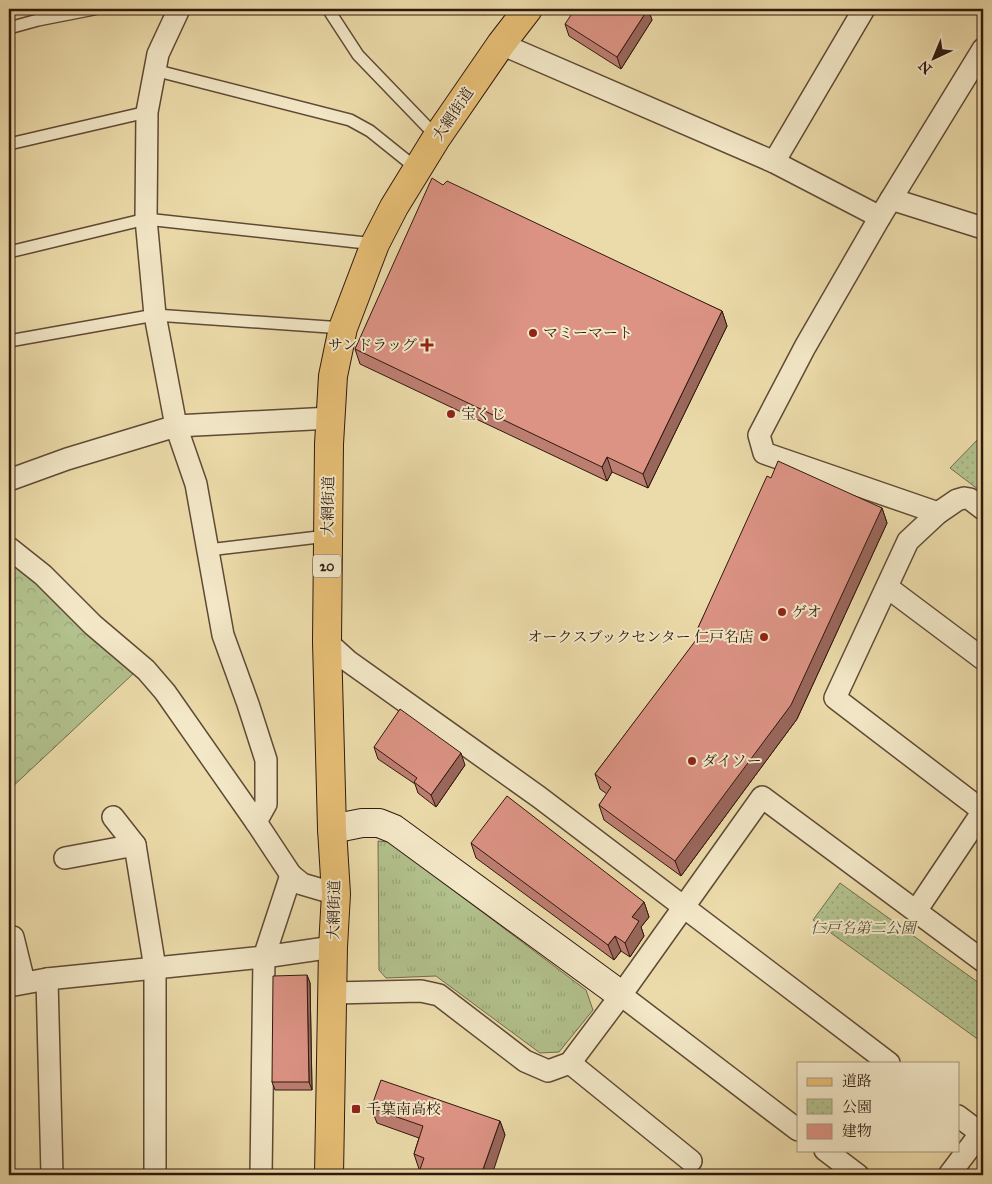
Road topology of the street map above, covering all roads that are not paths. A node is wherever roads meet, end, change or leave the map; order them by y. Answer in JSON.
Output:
{"nodes":[{"id":1,"x":94,"y":9,"type":"edge"},
{"id":2,"x":179,"y":9,"type":"edge"},
{"id":3,"x":328,"y":9,"type":"edge"},
{"id":4,"x":528,"y":9,"type":"edge"},
{"id":5,"x":864,"y":9,"type":"edge"},
{"id":6,"x":9,"y":28,"type":"edge"},
{"id":7,"x":501,"y":44,"type":"junction"},
{"id":8,"x":983,"y":50,"type":"edge"},
{"id":9,"x":154,"y":70,"type":"junction"},
{"id":10,"x":977,"y":76,"type":"edge"},
{"id":11,"x":147,"y":112,"type":"junction"},
{"id":12,"x":437,"y":137,"type":"junction"},
{"id":13,"x":9,"y":144,"type":"edge"},
{"id":14,"x":774,"y":162,"type":"junction"},
{"id":15,"x":416,"y":168,"type":"junction"},
{"id":16,"x":886,"y":208,"type":"junction"},
{"id":17,"x":146,"y":219,"type":"junction"},
{"id":18,"x":983,"y":228,"type":"edge"},
{"id":19,"x":375,"y":244,"type":"junction"},
{"id":20,"x":9,"y":252,"type":"edge"},
{"id":21,"x":155,"y":315,"type":"junction"},
{"id":22,"x":343,"y":328,"type":"junction"},
{"id":23,"x":9,"y":341,"type":"edge"},
{"id":24,"x":331,"y":418,"type":"junction"},
{"id":25,"x":176,"y":426,"type":"junction"},
{"id":26,"x":9,"y":480,"type":"edge"},
{"id":27,"x":983,"y":509,"type":"edge"},
{"id":28,"x":938,"y":513,"type":"junction"},
{"id":29,"x":327,"y":536,"type":"junction"},
{"id":30,"x":9,"y":548,"type":"edge"},
{"id":31,"x":208,"y":550,"type":"junction"},
{"id":32,"x":887,"y":587,"type":"junction"},
{"id":33,"x":327,"y":642,"type":"junction"},
{"id":34,"x":983,"y":659,"type":"edge"},
{"id":35,"x":983,"y":811,"type":"edge"},
{"id":36,"x":112,"y":818,"type":"dead end"},
{"id":37,"x":256,"y":822,"type":"junction"},
{"id":38,"x":332,"y":829,"type":"junction"},
{"id":39,"x":135,"y":845,"type":"junction"},
{"id":40,"x":65,"y":858,"type":"dead end"},
{"id":41,"x":291,"y":875,"type":"junction"},
{"id":42,"x":336,"y":894,"type":"junction"},
{"id":43,"x":683,"y":907,"type":"junction"},
{"id":44,"x":916,"y":911,"type":"junction"},
{"id":45,"x":13,"y":937,"type":"dead end"},
{"id":46,"x":333,"y":947,"type":"junction"},
{"id":47,"x":264,"y":957,"type":"junction"},
{"id":48,"x":983,"y":961,"type":"edge"},
{"id":49,"x":155,"y":968,"type":"junction"},
{"id":50,"x":47,"y":979,"type":"junction"},
{"id":51,"x":16,"y":984,"type":"edge"},
{"id":52,"x":333,"y":993,"type":"junction"},
{"id":53,"x":621,"y":996,"type":"junction"},
{"id":54,"x":887,"y":1062,"type":"edge"},
{"id":55,"x":570,"y":1063,"type":"junction"},
{"id":56,"x":960,"y":1117,"type":"edge"},
{"id":57,"x":797,"y":1129,"type":"edge"},
{"id":58,"x":983,"y":1133,"type":"edge"},
{"id":59,"x":828,"y":1152,"type":"edge"},
{"id":60,"x":691,"y":1161,"type":"dead end"},
{"id":61,"x":52,"y":1175,"type":"edge"},
{"id":62,"x":155,"y":1175,"type":"edge"},
{"id":63,"x":261,"y":1175,"type":"edge"},
{"id":64,"x":329,"y":1175,"type":"edge"},
{"id":65,"x":858,"y":1175,"type":"edge"},
{"id":66,"x":949,"y":1175,"type":"edge"}],
"edges":[{"from":1,"to":6,"type":"lane"},
{"from":2,"to":9,"type":"street"},
{"from":3,"to":12,"type":"lane"},
{"from":4,"to":7,"type":"main road","name":"大網街道","number":"20"},
{"from":5,"to":14,"type":"street"},
{"from":7,"to":12,"type":"main road","name":"大網街道","number":"20"},
{"from":7,"to":14,"type":"street"},
{"from":8,"to":10,"type":"street"},
{"from":9,"to":11,"type":"street"},
{"from":9,"to":15,"type":"lane"},
{"from":10,"to":16,"type":"street"},
{"from":11,"to":13,"type":"lane"},
{"from":11,"to":17,"type":"street"},
{"from":12,"to":15,"type":"main road","name":"大網街道","number":"20"},
{"from":14,"to":16,"type":"street"},
{"from":15,"to":19,"type":"main road","name":"大網街道","number":"20"},
{"from":16,"to":18,"type":"street"},
{"from":16,"to":28,"type":"street"},
{"from":17,"to":19,"type":"lane"},
{"from":17,"to":20,"type":"lane"},
{"from":17,"to":21,"type":"street"},
{"from":19,"to":22,"type":"main road","name":"大網街道","number":"20"},
{"from":21,"to":22,"type":"lane"},
{"from":21,"to":23,"type":"lane"},
{"from":21,"to":25,"type":"street"},
{"from":22,"to":24,"type":"main road","name":"大網街道","number":"20"},
{"from":24,"to":25,"type":"street"},
{"from":24,"to":29,"type":"main road","name":"大網街道","number":"20"},
{"from":25,"to":26,"type":"street"},
{"from":25,"to":31,"type":"street"},
{"from":27,"to":28,"type":"street"},
{"from":28,"to":32,"type":"street"},
{"from":29,"to":31,"type":"lane"},
{"from":29,"to":33,"type":"main road","name":"大網街道","number":"20"},
{"from":30,"to":37,"type":"street"},
{"from":31,"to":37,"type":"street"},
{"from":32,"to":34,"type":"street"},
{"from":32,"to":35,"type":"street"},
{"from":33,"to":38,"type":"main road","name":"大網街道","number":"20"},
{"from":33,"to":43,"type":"street"},
{"from":35,"to":44,"type":"street"},
{"from":36,"to":39,"type":"street"},
{"from":37,"to":41,"type":"street"},
{"from":38,"to":42,"type":"main road","name":"大網街道","number":"20"},
{"from":38,"to":53,"type":"street"},
{"from":39,"to":40,"type":"street"},
{"from":39,"to":49,"type":"street"},
{"from":41,"to":42,"type":"street"},
{"from":41,"to":47,"type":"street"},
{"from":42,"to":46,"type":"main road","name":"大網街道","number":"20"},
{"from":43,"to":44,"type":"street"},
{"from":43,"to":53,"type":"street"},
{"from":43,"to":54,"type":"street"},
{"from":44,"to":48,"type":"street"},
{"from":45,"to":51,"type":"street"},
{"from":46,"to":47,"type":"street"},
{"from":46,"to":52,"type":"main road","name":"大網街道","number":"20"},
{"from":47,"to":49,"type":"street"},
{"from":47,"to":63,"type":"street"},
{"from":49,"to":50,"type":"street"},
{"from":49,"to":62,"type":"street"},
{"from":50,"to":51,"type":"street"},
{"from":50,"to":61,"type":"street"},
{"from":52,"to":55,"type":"street"},
{"from":52,"to":64,"type":"main road","name":"大網街道","number":"20"},
{"from":53,"to":55,"type":"street"},
{"from":53,"to":57,"type":"street"},
{"from":55,"to":60,"type":"street"},
{"from":56,"to":58,"type":"street"},
{"from":58,"to":66,"type":"street"},
{"from":59,"to":65,"type":"street"}]}
